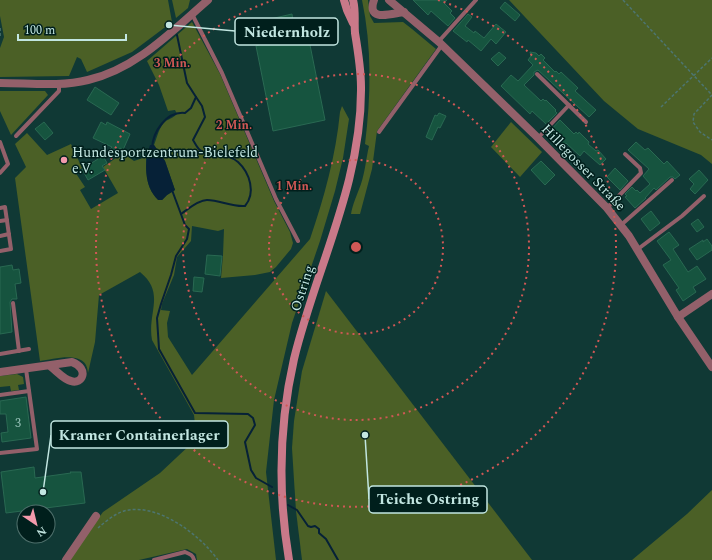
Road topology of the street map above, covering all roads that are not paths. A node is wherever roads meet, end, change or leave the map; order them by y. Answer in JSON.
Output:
{"nodes":[{"id":1,"x":208,"y":0,"type":"edge"},
{"id":2,"x":344,"y":0,"type":"edge"},
{"id":3,"x":353,"y":0,"type":"edge"},
{"id":4,"x":374,"y":0,"type":"edge"},
{"id":5,"x":389,"y":0,"type":"edge"},
{"id":6,"x":476,"y":0,"type":"edge"},
{"id":7,"x":404,"y":12,"type":"junction"},
{"id":8,"x":192,"y":14,"type":"junction"},
{"id":9,"x":354,"y":25,"type":"junction"},
{"id":10,"x":440,"y":43,"type":"junction"},
{"id":11,"x":537,"y":74,"type":"dead end"},
{"id":12,"x":0,"y":83,"type":"edge"},
{"id":13,"x":59,"y":84,"type":"junction"},
{"id":14,"x":570,"y":106,"type":"junction"},
{"id":15,"x":586,"y":122,"type":"dead end"},
{"id":16,"x":379,"y":132,"type":"dead end"},
{"id":17,"x":16,"y":136,"type":"dead end"},
{"id":18,"x":538,"y":138,"type":"junction"},
{"id":19,"x":0,"y":142,"type":"edge"},
{"id":20,"x":625,"y":154,"type":"dead end"},
{"id":21,"x":0,"y":173,"type":"edge"},
{"id":22,"x":672,"y":180,"type":"dead end"},
{"id":23,"x":704,"y":196,"type":"dead end"},
{"id":24,"x":0,"y":208,"type":"edge"},
{"id":25,"x":607,"y":208,"type":"junction"},
{"id":26,"x":7,"y":220,"type":"junction"},
{"id":27,"x":0,"y":221,"type":"edge"},
{"id":28,"x":621,"y":225,"type":"junction"},
{"id":29,"x":9,"y":234,"type":"junction"},
{"id":30,"x":0,"y":236,"type":"edge"},
{"id":31,"x":298,"y":241,"type":"dead end"},
{"id":32,"x":638,"y":249,"type":"junction"},
{"id":33,"x":0,"y":251,"type":"edge"},
{"id":34,"x":712,"y":294,"type":"edge"},
{"id":35,"x":13,"y":303,"type":"dead end"},
{"id":36,"x":678,"y":317,"type":"junction"},
{"id":37,"x":29,"y":349,"type":"dead end"},
{"id":38,"x":19,"y":350,"type":"junction"},
{"id":39,"x":0,"y":354,"type":"edge"},
{"id":40,"x":709,"y":358,"type":"edge"},
{"id":41,"x":50,"y":366,"type":"dead end"},
{"id":42,"x":712,"y":367,"type":"edge"},
{"id":43,"x":26,"y":369,"type":"junction"},
{"id":44,"x":0,"y":372,"type":"edge"},
{"id":45,"x":29,"y":391,"type":"junction"},
{"id":46,"x":0,"y":395,"type":"edge"},
{"id":47,"x":0,"y":453,"type":"edge"},
{"id":48,"x":96,"y":516,"type":"dead end"},
{"id":49,"x":66,"y":560,"type":"edge"},
{"id":50,"x":154,"y":560,"type":"edge"},
{"id":51,"x":194,"y":560,"type":"edge"},
{"id":52,"x":289,"y":560,"type":"edge"}],
"edges":[{"from":1,"to":8,"type":"street"},
{"from":2,"to":9,"type":"main road","name":"Ostring"},
{"from":3,"to":9,"type":"main road","name":"Ostring"},
{"from":4,"to":7,"type":"street"},
{"from":5,"to":7,"type":"street","name":"Hillegosser Straße"},
{"from":6,"to":10,"type":"lane"},
{"from":7,"to":10,"type":"street","name":"Hillegosser Straße"},
{"from":8,"to":13,"type":"street"},
{"from":8,"to":31,"type":"lane"},
{"from":9,"to":52,"type":"main road","name":"Ostring"},
{"from":10,"to":16,"type":"lane"},
{"from":10,"to":18,"type":"street","name":"Hillegosser Straße"},
{"from":11,"to":14,"type":"lane"},
{"from":12,"to":13,"type":"street"},
{"from":13,"to":17,"type":"lane"},
{"from":14,"to":15,"type":"lane"},
{"from":14,"to":18,"type":"lane"},
{"from":18,"to":25,"type":"street","name":"Hillegosser Straße"},
{"from":19,"to":21,"type":"lane"},
{"from":20,"to":25,"type":"lane"},
{"from":22,"to":28,"type":"lane"},
{"from":23,"to":32,"type":"lane"},
{"from":24,"to":26,"type":"lane"},
{"from":25,"to":28,"type":"street","name":"Hillegosser Straße"},
{"from":26,"to":27,"type":"lane"},
{"from":26,"to":29,"type":"lane"},
{"from":28,"to":32,"type":"street","name":"Hillegosser Straße"},
{"from":29,"to":30,"type":"lane"},
{"from":29,"to":33,"type":"lane"},
{"from":32,"to":36,"type":"street","name":"Hillegosser Straße"},
{"from":34,"to":36,"type":"street"},
{"from":35,"to":38,"type":"lane"},
{"from":36,"to":40,"type":"street","name":"Hillegosser Straße"},
{"from":37,"to":38,"type":"lane"},
{"from":38,"to":39,"type":"lane"},
{"from":40,"to":42,"type":"street","name":"Hillegosser Straße"},
{"from":41,"to":43,"type":"street"},
{"from":43,"to":44,"type":"street"},
{"from":43,"to":45,"type":"lane"},
{"from":45,"to":46,"type":"lane"},
{"from":45,"to":47,"type":"lane"},
{"from":48,"to":49,"type":"street"},
{"from":50,"to":51,"type":"lane"}]}
